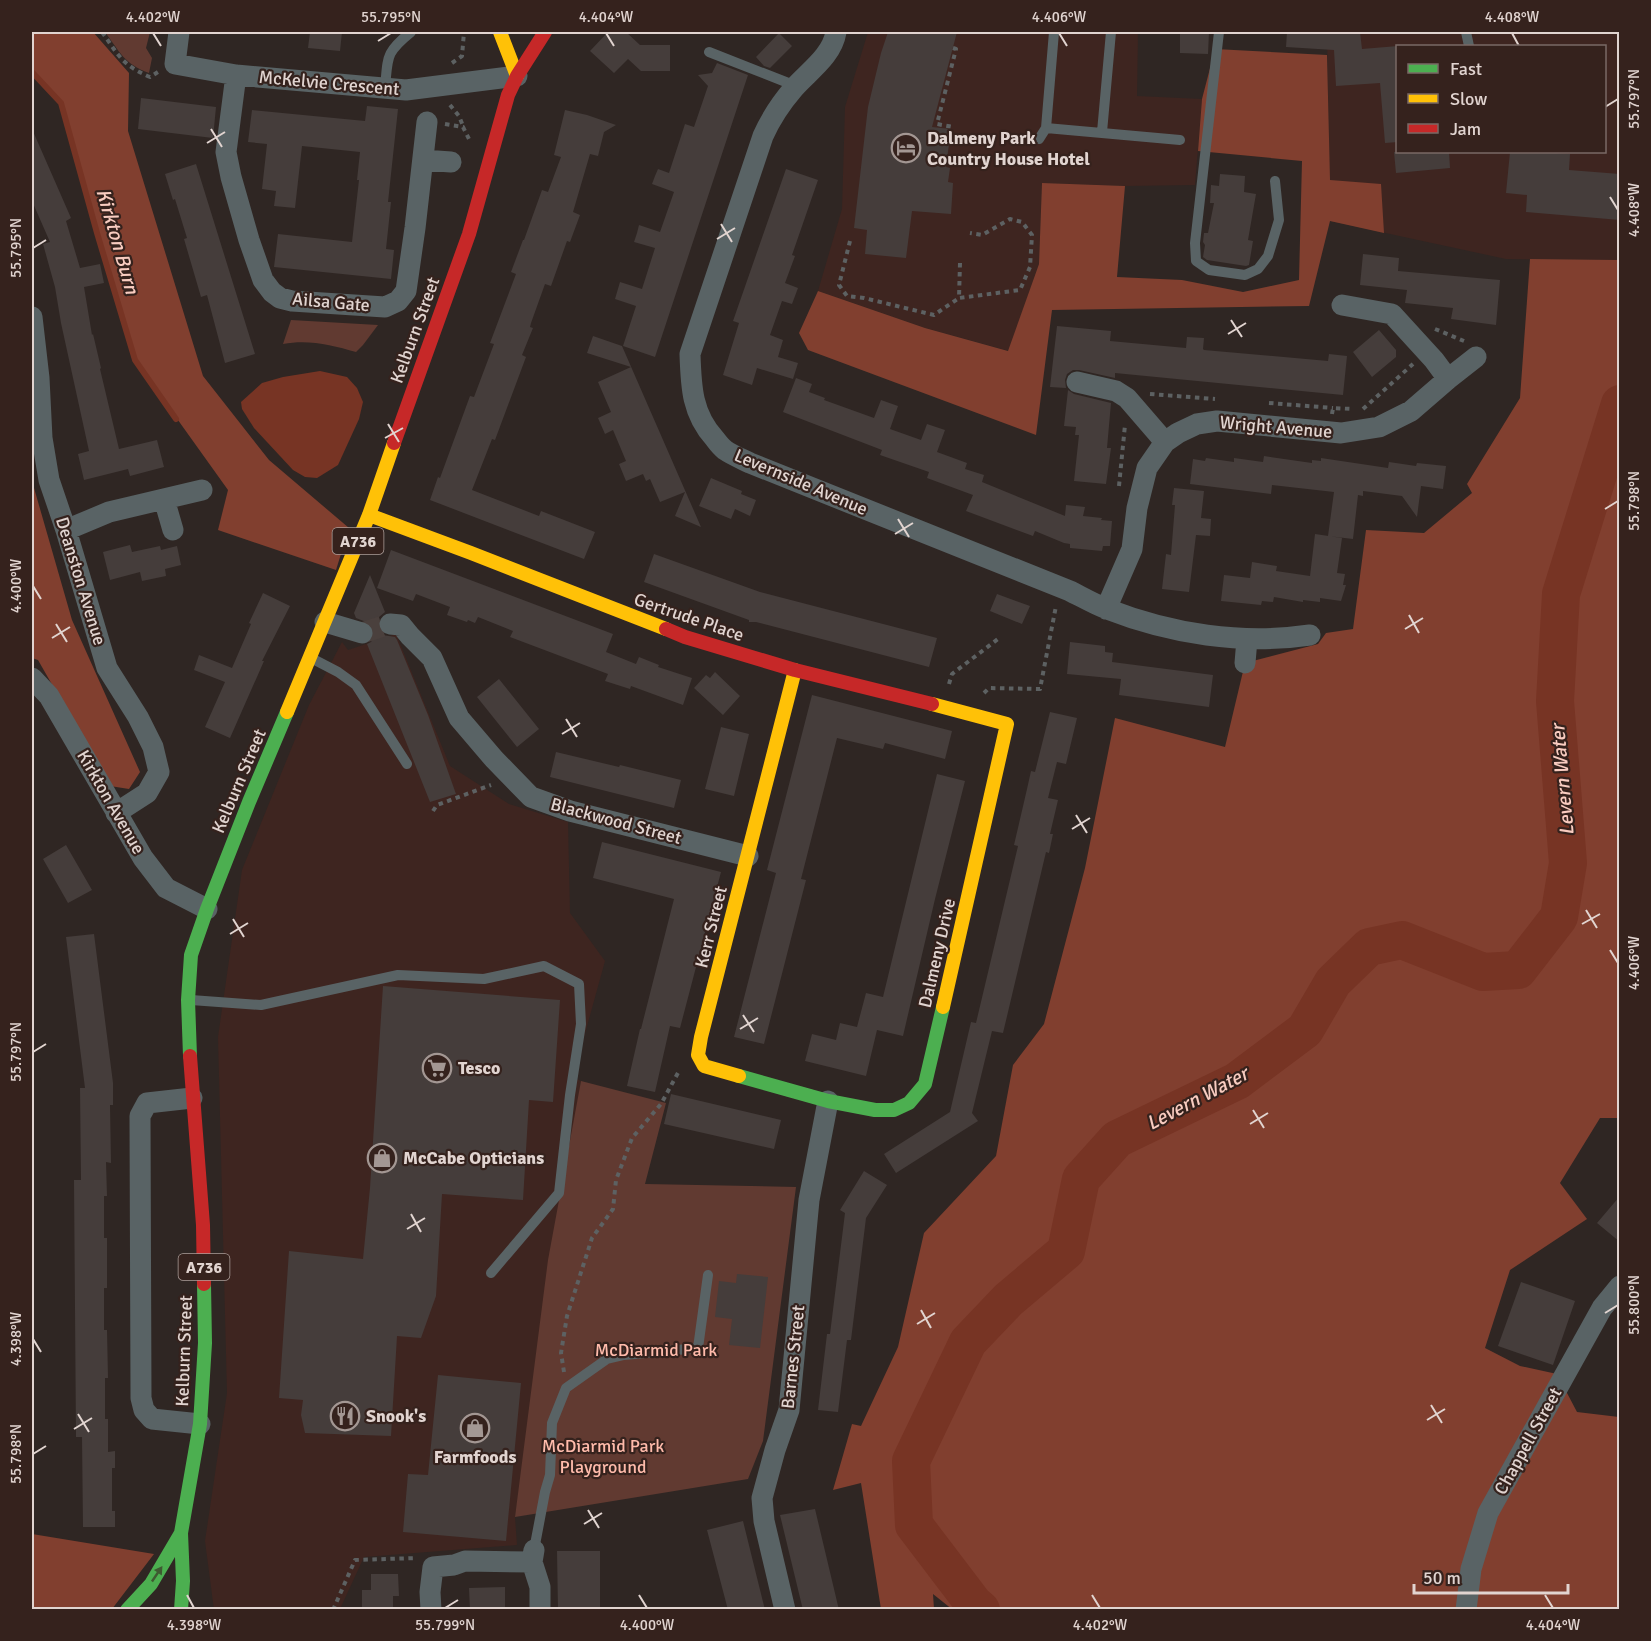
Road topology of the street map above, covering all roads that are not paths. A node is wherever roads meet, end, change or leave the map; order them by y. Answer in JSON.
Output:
{"nodes":[{"id":1,"x":179,"y":32,"type":"edge"},
{"id":2,"x":411,"y":32,"type":"edge"},
{"id":3,"x":500,"y":32,"type":"edge"},
{"id":4,"x":545,"y":32,"type":"edge"},
{"id":5,"x":836,"y":32,"type":"edge"},
{"id":6,"x":1053,"y":32,"type":"edge"},
{"id":7,"x":1111,"y":32,"type":"edge"},
{"id":8,"x":1220,"y":32,"type":"edge"},
{"id":9,"x":709,"y":52,"type":"dead end"},
{"id":10,"x":236,"y":75,"type":"junction"},
{"id":11,"x":517,"y":76,"type":"junction"},
{"id":12,"x":796,"y":86,"type":"junction"},
{"id":13,"x":385,"y":88,"type":"junction"},
{"id":14,"x":427,"y":122,"type":"road end"},
{"id":15,"x":1046,"y":128,"type":"junction"},
{"id":16,"x":1102,"y":132,"type":"junction"},
{"id":17,"x":1039,"y":139,"type":"dead end"},
{"id":18,"x":1180,"y":140,"type":"dead end"},
{"id":19,"x":423,"y":160,"type":"junction"},
{"id":20,"x":451,"y":162,"type":"dead end"},
{"id":21,"x":1275,"y":181,"type":"dead end"},
{"id":22,"x":1342,"y":305,"type":"dead end"},
{"id":23,"x":32,"y":326,"type":"edge"},
{"id":24,"x":1476,"y":357,"type":"road end"},
{"id":25,"x":1448,"y":379,"type":"junction"},
{"id":26,"x":1077,"y":382,"type":"dead end"},
{"id":27,"x":1165,"y":442,"type":"junction"},
{"id":28,"x":202,"y":490,"type":"dead end"},
{"id":29,"x":164,"y":499,"type":"junction"},
{"id":30,"x":369,"y":515,"type":"junction"},
{"id":31,"x":66,"y":530,"type":"junction"},
{"id":32,"x":173,"y":530,"type":"dead end"},
{"id":33,"x":1106,"y":609,"type":"junction"},
{"id":34,"x":325,"y":622,"type":"junction"},
{"id":35,"x":390,"y":624,"type":"dead end"},
{"id":36,"x":362,"y":633,"type":"tunnel mouth"},
{"id":37,"x":1310,"y":635,"type":"dead end"},
{"id":38,"x":1247,"y":639,"type":"junction"},
{"id":39,"x":310,"y":657,"type":"junction"},
{"id":40,"x":1245,"y":663,"type":"dead end"},
{"id":41,"x":795,"y":670,"type":"junction"},
{"id":42,"x":32,"y":678,"type":"edge"},
{"id":43,"x":1007,"y":724,"type":"joint"},
{"id":44,"x":406,"y":764,"type":"dead end"},
{"id":45,"x":116,"y":813,"type":"junction"},
{"id":46,"x":748,"y":856,"type":"junction"},
{"id":47,"x":207,"y":909,"type":"junction"},
{"id":48,"x":188,"y":1000,"type":"junction"},
{"id":49,"x":192,"y":1098,"type":"junction"},
{"id":50,"x":828,"y":1101,"type":"junction"},
{"id":51,"x":491,"y":1273,"type":"dead end"},
{"id":52,"x":708,"y":1275,"type":"dead end"},
{"id":53,"x":1620,"y":1286,"type":"edge"},
{"id":54,"x":200,"y":1424,"type":"junction"},
{"id":55,"x":181,"y":1533,"type":"junction"},
{"id":56,"x":533,"y":1556,"type":"junction"},
{"id":57,"x":127,"y":1610,"type":"edge"},
{"id":58,"x":180,"y":1610,"type":"edge"},
{"id":59,"x":431,"y":1610,"type":"edge"},
{"id":60,"x":540,"y":1610,"type":"edge"},
{"id":61,"x":785,"y":1610,"type":"edge"},
{"id":62,"x":1466,"y":1610,"type":"edge"}],
"edges":[{"from":1,"to":10,"type":"street","name":"McKelvie Crescent"},
{"from":2,"to":13,"type":"lane"},
{"from":3,"to":11,"type":"main road"},
{"from":4,"to":11,"type":"main road","number":"A736"},
{"from":5,"to":12,"type":"street","name":"Levernside Avenue"},
{"from":6,"to":15,"type":"lane"},
{"from":7,"to":16,"type":"lane"},
{"from":8,"to":21,"type":"lane"},
{"from":9,"to":12,"type":"lane"},
{"from":10,"to":13,"type":"street","name":"McKelvie Crescent"},
{"from":10,"to":19,"type":"street","name":"Ailsa Gate"},
{"from":11,"to":13,"type":"street","name":"McKelvie Crescent"},
{"from":11,"to":30,"type":"main road","name":"Kelburn Street","number":"A736"},
{"from":12,"to":33,"type":"street","name":"Levernside Avenue"},
{"from":14,"to":19,"type":"street","name":"Ailsa Gate"},
{"from":15,"to":16,"type":"lane"},
{"from":15,"to":17,"type":"lane"},
{"from":16,"to":18,"type":"lane"},
{"from":19,"to":20,"type":"street"},
{"from":22,"to":25,"type":"street"},
{"from":23,"to":31,"type":"street","name":"Deanston Avenue"},
{"from":24,"to":25,"type":"street","name":"Wright Avenue"},
{"from":25,"to":27,"type":"street","name":"Wright Avenue"},
{"from":26,"to":27,"type":"street"},
{"from":27,"to":33,"type":"street","name":"Wright Avenue"},
{"from":28,"to":29,"type":"street"},
{"from":29,"to":31,"type":"street"},
{"from":29,"to":32,"type":"street"},
{"from":30,"to":34,"type":"main road","name":"Kelburn Street","number":"A736"},
{"from":30,"to":41,"type":"main road","name":"Gertrude Place"},
{"from":31,"to":45,"type":"street","name":"Deanston Avenue"},
{"from":33,"to":38,"type":"street","name":"Levernside Avenue"},
{"from":34,"to":36,"type":"street"},
{"from":34,"to":39,"type":"main road","name":"Kelburn Street","number":"A736"},
{"from":35,"to":46,"type":"street","name":"Blackwood Street"},
{"from":37,"to":38,"type":"street","name":"Levernside Avenue"},
{"from":38,"to":40,"type":"street"},
{"from":39,"to":44,"type":"lane"},
{"from":39,"to":47,"type":"main road","name":"Kelburn Street","number":"A736"},
{"from":41,"to":43,"type":"main road","name":"Gertrude Place"},
{"from":41,"to":46,"type":"main road","name":"Kerr Street"},
{"from":42,"to":45,"type":"street","name":"Kirkton Avenue"},
{"from":43,"to":50,"type":"main road","name":"Dalmeny Drive"},
{"from":45,"to":47,"type":"street","name":"Kirkton Avenue"},
{"from":46,"to":50,"type":"main road","name":"Kerr Street"},
{"from":47,"to":48,"type":"main road","name":"Kelburn Street","number":"A736"},
{"from":48,"to":49,"type":"main road","name":"Kelburn Street","number":"A736"},
{"from":48,"to":51,"type":"lane"},
{"from":49,"to":54,"type":"main road","name":"Kelburn Street","number":"A736"},
{"from":49,"to":54,"type":"street"},
{"from":50,"to":61,"type":"street","name":"Barnes Street"},
{"from":52,"to":56,"type":"lane"},
{"from":53,"to":62,"type":"street","name":"Chappell Street"},
{"from":54,"to":55,"type":"main road","name":"Kelburn Street","number":"A736"},
{"from":57,"to":55,"type":"main road","name":"Kelburn Street","number":"A736","one_way":true},
{"from":55,"to":58,"type":"main road","name":"Kelburn Street","number":"A736"},
{"from":56,"to":59,"type":"street"},
{"from":56,"to":60,"type":"street"}]}
